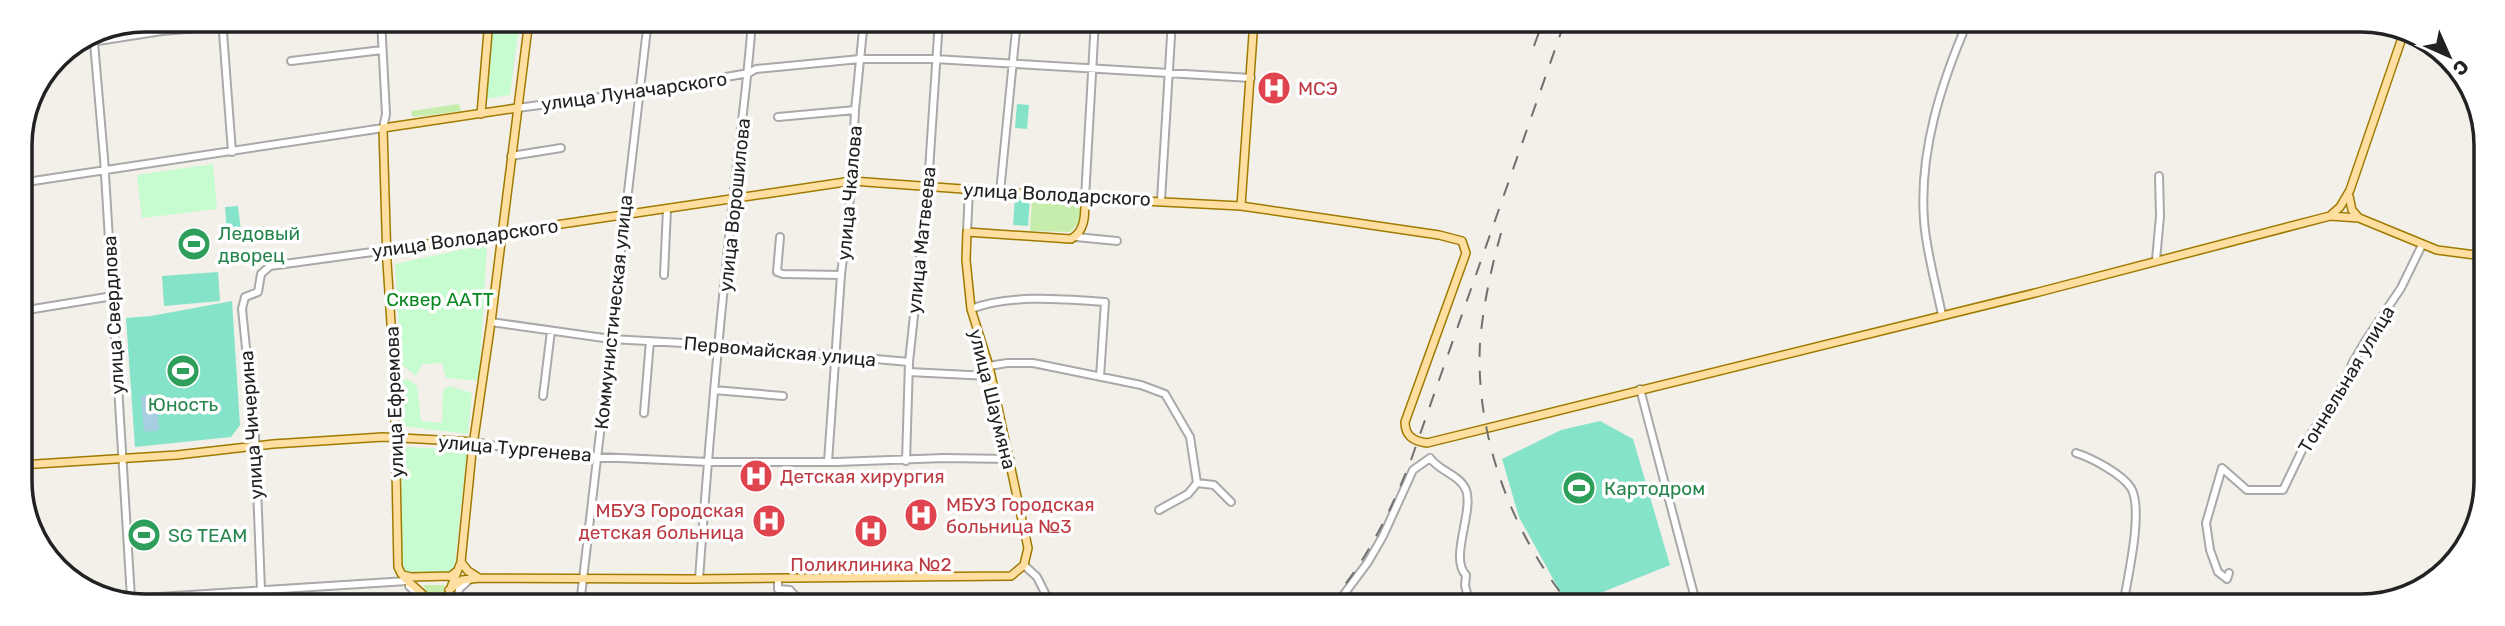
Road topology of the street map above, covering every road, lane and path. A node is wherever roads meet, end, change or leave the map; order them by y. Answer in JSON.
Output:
{"nodes":[{"id":1,"x":156,"y":32,"type":"edge"},
{"id":2,"x":223,"y":32,"type":"edge"},
{"id":3,"x":382,"y":32,"type":"edge"},
{"id":4,"x":488,"y":32,"type":"edge"},
{"id":5,"x":527,"y":32,"type":"edge"},
{"id":6,"x":646,"y":32,"type":"edge"},
{"id":7,"x":751,"y":32,"type":"edge"},
{"id":8,"x":863,"y":32,"type":"edge"},
{"id":9,"x":938,"y":32,"type":"edge"},
{"id":10,"x":1016,"y":32,"type":"edge"},
{"id":11,"x":1093,"y":32,"type":"edge"},
{"id":12,"x":1171,"y":32,"type":"edge"},
{"id":13,"x":1253,"y":32,"type":"edge"},
{"id":14,"x":1964,"y":32,"type":"edge"},
{"id":15,"x":2402,"y":39,"type":"edge"},
{"id":16,"x":97,"y":42,"type":"edge"},
{"id":17,"x":94,"y":43,"type":"edge"},
{"id":18,"x":383,"y":50,"type":"junction"},
{"id":19,"x":860,"y":59,"type":"junction"},
{"id":20,"x":935,"y":59,"type":"junction"},
{"id":21,"x":291,"y":61,"type":"dead end"},
{"id":22,"x":1013,"y":66,"type":"junction"},
{"id":23,"x":1091,"y":70,"type":"junction"},
{"id":24,"x":1169,"y":73,"type":"junction"},
{"id":25,"x":749,"y":74,"type":"junction"},
{"id":26,"x":1251,"y":78,"type":"junction"},
{"id":27,"x":639,"y":92,"type":"junction"},
{"id":28,"x":517,"y":108,"type":"junction"},
{"id":29,"x":855,"y":110,"type":"junction"},
{"id":30,"x":481,"y":114,"type":"junction"},
{"id":31,"x":778,"y":117,"type":"dead end"},
{"id":32,"x":383,"y":128,"type":"junction"},
{"id":33,"x":561,"y":148,"type":"dead end"},
{"id":34,"x":232,"y":152,"type":"junction"},
{"id":35,"x":511,"y":156,"type":"junction"},
{"id":36,"x":104,"y":172,"type":"junction"},
{"id":37,"x":2159,"y":176,"type":"dead end"},
{"id":38,"x":32,"y":181,"type":"edge"},
{"id":39,"x":852,"y":181,"type":"junction"},
{"id":40,"x":928,"y":185,"type":"junction"},
{"id":41,"x":969,"y":190,"type":"junction"},
{"id":42,"x":2350,"y":190,"type":"junction"},
{"id":43,"x":1000,"y":192,"type":"junction"},
{"id":44,"x":733,"y":198,"type":"junction"},
{"id":45,"x":1085,"y":198,"type":"junction"},
{"id":46,"x":1161,"y":200,"type":"junction"},
{"id":47,"x":1241,"y":206,"type":"junction"},
{"id":48,"x":667,"y":209,"type":"junction"},
{"id":49,"x":624,"y":215,"type":"junction"},
{"id":50,"x":2330,"y":216,"type":"junction"},
{"id":51,"x":2358,"y":218,"type":"junction"},
{"id":52,"x":967,"y":232,"type":"junction"},
{"id":53,"x":502,"y":233,"type":"junction"},
{"id":54,"x":780,"y":237,"type":"dead end"},
{"id":55,"x":1076,"y":237,"type":"junction"},
{"id":56,"x":1118,"y":241,"type":"dead end"},
{"id":57,"x":2422,"y":245,"type":"junction"},
{"id":58,"x":387,"y":250,"type":"junction"},
{"id":59,"x":2474,"y":255,"type":"edge"},
{"id":60,"x":2156,"y":260,"type":"junction"},
{"id":61,"x":264,"y":270,"type":"joint"},
{"id":62,"x":664,"y":275,"type":"dead end"},
{"id":63,"x":841,"y":275,"type":"junction"},
{"id":64,"x":113,"y":296,"type":"junction"},
{"id":65,"x":32,"y":309,"type":"edge"},
{"id":66,"x":971,"y":309,"type":"junction"},
{"id":67,"x":1942,"y":315,"type":"junction"},
{"id":68,"x":491,"y":322,"type":"junction"},
{"id":69,"x":551,"y":331,"type":"junction"},
{"id":70,"x":611,"y":339,"type":"junction"},
{"id":71,"x":650,"y":341,"type":"junction"},
{"id":72,"x":719,"y":345,"type":"junction"},
{"id":73,"x":837,"y":355,"type":"junction"},
{"id":74,"x":909,"y":362,"type":"junction"},
{"id":75,"x":989,"y":366,"type":"junction"},
{"id":76,"x":909,"y":372,"type":"junction"},
{"id":77,"x":989,"y":376,"type":"dead end"},
{"id":78,"x":1100,"y":377,"type":"junction"},
{"id":79,"x":1640,"y":389,"type":"junction"},
{"id":80,"x":714,"y":390,"type":"junction"},
{"id":81,"x":544,"y":396,"type":"dead end"},
{"id":82,"x":783,"y":396,"type":"dead end"},
{"id":83,"x":644,"y":413,"type":"dead end"},
{"id":84,"x":396,"y":438,"type":"junction"},
{"id":85,"x":475,"y":442,"type":"junction"},
{"id":86,"x":1427,"y":443,"type":"junction"},
{"id":87,"x":255,"y":446,"type":"junction"},
{"id":88,"x":2076,"y":453,"type":"dead end"},
{"id":89,"x":597,"y":456,"type":"junction"},
{"id":90,"x":121,"y":458,"type":"junction"},
{"id":91,"x":1430,"y":458,"type":"junction"},
{"id":92,"x":1010,"y":460,"type":"junction"},
{"id":93,"x":905,"y":461,"type":"junction"},
{"id":94,"x":709,"y":462,"type":"junction"},
{"id":95,"x":828,"y":462,"type":"junction"},
{"id":96,"x":32,"y":465,"type":"edge"},
{"id":97,"x":1197,"y":483,"type":"junction"},
{"id":98,"x":1231,"y":502,"type":"dead end"},
{"id":99,"x":1159,"y":510,"type":"dead end"},
{"id":100,"x":461,"y":563,"type":"junction"},
{"id":101,"x":1024,"y":565,"type":"junction"},
{"id":102,"x":399,"y":570,"type":"junction"},
{"id":103,"x":2229,"y":573,"type":"dead end"},
{"id":104,"x":581,"y":577,"type":"junction"},
{"id":105,"x":480,"y":578,"type":"junction"},
{"id":106,"x":778,"y":578,"type":"junction"},
{"id":107,"x":699,"y":579,"type":"junction"},
{"id":108,"x":390,"y":581,"type":"junction"},
{"id":109,"x":410,"y":583,"type":"junction"},
{"id":110,"x":261,"y":590,"type":"junction"},
{"id":111,"x":449,"y":590,"type":"junction"},
{"id":112,"x":131,"y":593,"type":"edge"},
{"id":113,"x":196,"y":594,"type":"edge"},
{"id":114,"x":416,"y":594,"type":"edge"},
{"id":115,"x":418,"y":594,"type":"edge"},
{"id":116,"x":424,"y":594,"type":"edge"},
{"id":117,"x":448,"y":594,"type":"edge"},
{"id":118,"x":458,"y":594,"type":"edge"},
{"id":119,"x":580,"y":594,"type":"edge"},
{"id":120,"x":794,"y":594,"type":"edge"},
{"id":121,"x":1046,"y":594,"type":"edge"},
{"id":122,"x":1345,"y":594,"type":"edge"},
{"id":123,"x":1467,"y":594,"type":"edge"},
{"id":124,"x":1694,"y":594,"type":"edge"},
{"id":125,"x":2125,"y":594,"type":"edge"}],
"edges":[{"from":1,"to":16,"type":"street"},
{"from":2,"to":34,"type":"street"},
{"from":3,"to":18,"type":"street"},
{"from":4,"to":30,"type":"main road"},
{"from":5,"to":28,"type":"main road"},
{"from":6,"to":27,"type":"street","name":"Коммунистическая улица"},
{"from":7,"to":25,"type":"street","name":"улица Ворошилова"},
{"from":8,"to":19,"type":"street","name":"улица Чкалова"},
{"from":9,"to":20,"type":"street","name":"улица Матвеева"},
{"from":10,"to":22,"type":"street"},
{"from":11,"to":23,"type":"street"},
{"from":12,"to":24,"type":"street"},
{"from":13,"to":26,"type":"main road"},
{"from":14,"to":67,"type":"street"},
{"from":15,"to":42,"type":"main road"},
{"from":17,"to":36,"type":"street","name":"улица Свердлова"},
{"from":18,"to":21,"type":"street"},
{"from":18,"to":32,"type":"street"},
{"from":19,"to":20,"type":"street","name":"улица Луначарского"},
{"from":19,"to":25,"type":"street","name":"улица Луначарского"},
{"from":19,"to":29,"type":"street","name":"улица Чкалова"},
{"from":20,"to":22,"type":"street","name":"улица Луначарского"},
{"from":20,"to":40,"type":"street","name":"улица Матвеева"},
{"from":22,"to":23,"type":"street","name":"улица Луначарского"},
{"from":22,"to":43,"type":"street"},
{"from":23,"to":24,"type":"street","name":"улица Луначарского"},
{"from":23,"to":45,"type":"street"},
{"from":24,"to":26,"type":"street","name":"улица Луначарского"},
{"from":24,"to":46,"type":"street"},
{"from":25,"to":27,"type":"street","name":"улица Луначарского"},
{"from":25,"to":44,"type":"street","name":"улица Ворошилова"},
{"from":26,"to":47,"type":"main road"},
{"from":27,"to":28,"type":"street","name":"улица Луначарского"},
{"from":27,"to":49,"type":"street","name":"Коммунистическая улица"},
{"from":28,"to":30,"type":"main road","name":"улица Луначарского"},
{"from":28,"to":35,"type":"main road"},
{"from":29,"to":31,"type":"street","name":"улица Чкалова"},
{"from":29,"to":39,"type":"street","name":"улица Чкалова"},
{"from":30,"to":32,"type":"main road","name":"улица Луначарского"},
{"from":32,"to":34,"type":"street","name":"улица Луначарского"},
{"from":32,"to":58,"type":"main road","name":"улица Ефремова"},
{"from":33,"to":35,"type":"street"},
{"from":34,"to":36,"type":"street","name":"улица Луначарского"},
{"from":35,"to":53,"type":"main road"},
{"from":36,"to":38,"type":"street","name":"улица Луначарского"},
{"from":36,"to":64,"type":"street","name":"улица Свердлова"},
{"from":37,"to":60,"type":"street"},
{"from":39,"to":40,"type":"main road","name":"улица Володарского"},
{"from":39,"to":44,"type":"main road","name":"улица Володарского"},
{"from":39,"to":63,"type":"street","name":"улица Чкалова"},
{"from":40,"to":41,"type":"main road","name":"улица Володарского"},
{"from":40,"to":74,"type":"street","name":"улица Матвеева"},
{"from":41,"to":43,"type":"main road","name":"улица Володарского"},
{"from":41,"to":52,"type":"street","name":"улица Шаумяна"},
{"from":42,"to":50,"type":"main road"},
{"from":42,"to":51,"type":"main road"},
{"from":43,"to":45,"type":"main road","name":"улица Володарского"},
{"from":44,"to":48,"type":"main road","name":"улица Володарского"},
{"from":44,"to":72,"type":"street","name":"улица Ворошилова"},
{"from":45,"to":46,"type":"main road","name":"улица Володарского"},
{"from":45,"to":55,"type":"main road"},
{"from":46,"to":47,"type":"main road","name":"улица Володарского"},
{"from":47,"to":86,"type":"main road","name":"улица Володарского"},
{"from":48,"to":49,"type":"main road","name":"улица Володарского"},
{"from":48,"to":62,"type":"street"},
{"from":49,"to":53,"type":"main road","name":"улица Володарского"},
{"from":49,"to":70,"type":"street","name":"Коммунистическая улица"},
{"from":50,"to":51,"type":"main road"},
{"from":50,"to":60,"type":"main road"},
{"from":51,"to":57,"type":"main road"},
{"from":52,"to":55,"type":"main road"},
{"from":52,"to":66,"type":"main road","name":"улица Шаумяна"},
{"from":53,"to":58,"type":"main road","name":"улица Володарского"},
{"from":53,"to":68,"type":"main road"},
{"from":54,"to":63,"type":"street","name":"улица Чкалова"},
{"from":55,"to":56,"type":"street"},
{"from":57,"to":59,"type":"main road"},
{"from":57,"to":103,"type":"street","name":"Тоннельная улица"},
{"from":58,"to":61,"type":"street","name":"улица Володарского"},
{"from":58,"to":84,"type":"main road","name":"улица Ефремова"},
{"from":60,"to":67,"type":"main road"},
{"from":61,"to":87,"type":"street","name":"улица Чичерина"},
{"from":63,"to":73,"type":"street","name":"улица Чкалова"},
{"from":64,"to":65,"type":"street"},
{"from":64,"to":90,"type":"street","name":"улица Свердлова"},
{"from":66,"to":75,"type":"main road","name":"улица Шаумяна"},
{"from":66,"to":78,"type":"street","name":"улица Шаумяна"},
{"from":67,"to":79,"type":"main road"},
{"from":68,"to":69,"type":"street","name":"Первомайская улица"},
{"from":68,"to":85,"type":"main road"},
{"from":69,"to":70,"type":"street","name":"Первомайская улица"},
{"from":69,"to":81,"type":"street"},
{"from":70,"to":71,"type":"street","name":"Первомайская улица"},
{"from":70,"to":89,"type":"street","name":"Коммунистическая улица"},
{"from":71,"to":72,"type":"street","name":"Первомайская улица"},
{"from":71,"to":83,"type":"street"},
{"from":72,"to":73,"type":"street","name":"Первомайская улица"},
{"from":72,"to":80,"type":"street","name":"улица Ворошилова"},
{"from":73,"to":74,"type":"street","name":"Первомайская улица"},
{"from":73,"to":95,"type":"street","name":"улица Чкалова"},
{"from":74,"to":76,"type":"street","name":"улица Матвеева"},
{"from":75,"to":78,"type":"street"},
{"from":75,"to":92,"type":"main road","name":"улица Шаумяна"},
{"from":76,"to":77,"type":"street"},
{"from":76,"to":93,"type":"street","name":"улица Матвеева"},
{"from":78,"to":97,"type":"street"},
{"from":79,"to":86,"type":"main road"},
{"from":79,"to":124,"type":"street"},
{"from":80,"to":82,"type":"street"},
{"from":80,"to":94,"type":"street","name":"улица Ворошилова"},
{"from":84,"to":85,"type":"main road","name":"улица Тургенева"},
{"from":84,"to":87,"type":"main road","name":"улица Тургенева"},
{"from":84,"to":102,"type":"main road","name":"улица Ефремова"},
{"from":85,"to":89,"type":"street","name":"улица Тургенева"},
{"from":85,"to":100,"type":"main road"},
{"from":86,"to":91,"type":"street"},
{"from":87,"to":90,"type":"main road","name":"улица Тургенева"},
{"from":87,"to":110,"type":"street","name":"улица Чичерина"},
{"from":88,"to":125,"type":"street"},
{"from":89,"to":94,"type":"street","name":"улица Тургенева"},
{"from":89,"to":104,"type":"street","name":"Коммунистическая улица"},
{"from":90,"to":96,"type":"main road","name":"улица Тургенева"},
{"from":90,"to":112,"type":"street","name":"улица Свердлова"},
{"from":91,"to":122,"type":"street"},
{"from":91,"to":123,"type":"street"},
{"from":92,"to":93,"type":"street","name":"улица Тургенева"},
{"from":92,"to":101,"type":"main road","name":"улица Шаумяна"},
{"from":93,"to":95,"type":"street","name":"улица Тургенева"},
{"from":94,"to":95,"type":"street","name":"улица Тургенева"},
{"from":94,"to":107,"type":"street","name":"улица Ворошилова"},
{"from":97,"to":98,"type":"street"},
{"from":97,"to":99,"type":"street"},
{"from":100,"to":102,"type":"main road"},
{"from":100,"to":105,"type":"main road"},
{"from":100,"to":111,"type":"main road"},
{"from":101,"to":106,"type":"main road"},
{"from":101,"to":121,"type":"street"},
{"from":102,"to":108,"type":"street"},
{"from":102,"to":109,"type":"main road"},
{"from":104,"to":105,"type":"main road"},
{"from":104,"to":107,"type":"main road"},
{"from":104,"to":119,"type":"street","name":"Коммунистическая улица"},
{"from":105,"to":111,"type":"main road"},
{"from":105,"to":118,"type":"street"},
{"from":106,"to":107,"type":"main road"},
{"from":106,"to":120,"type":"street"},
{"from":108,"to":109,"type":"street"},
{"from":108,"to":110,"type":"street"},
{"from":108,"to":114,"type":"street"},
{"from":109,"to":115,"type":"street"},
{"from":109,"to":116,"type":"main road"},
{"from":110,"to":113,"type":"street"},
{"from":111,"to":117,"type":"main road"}]}
